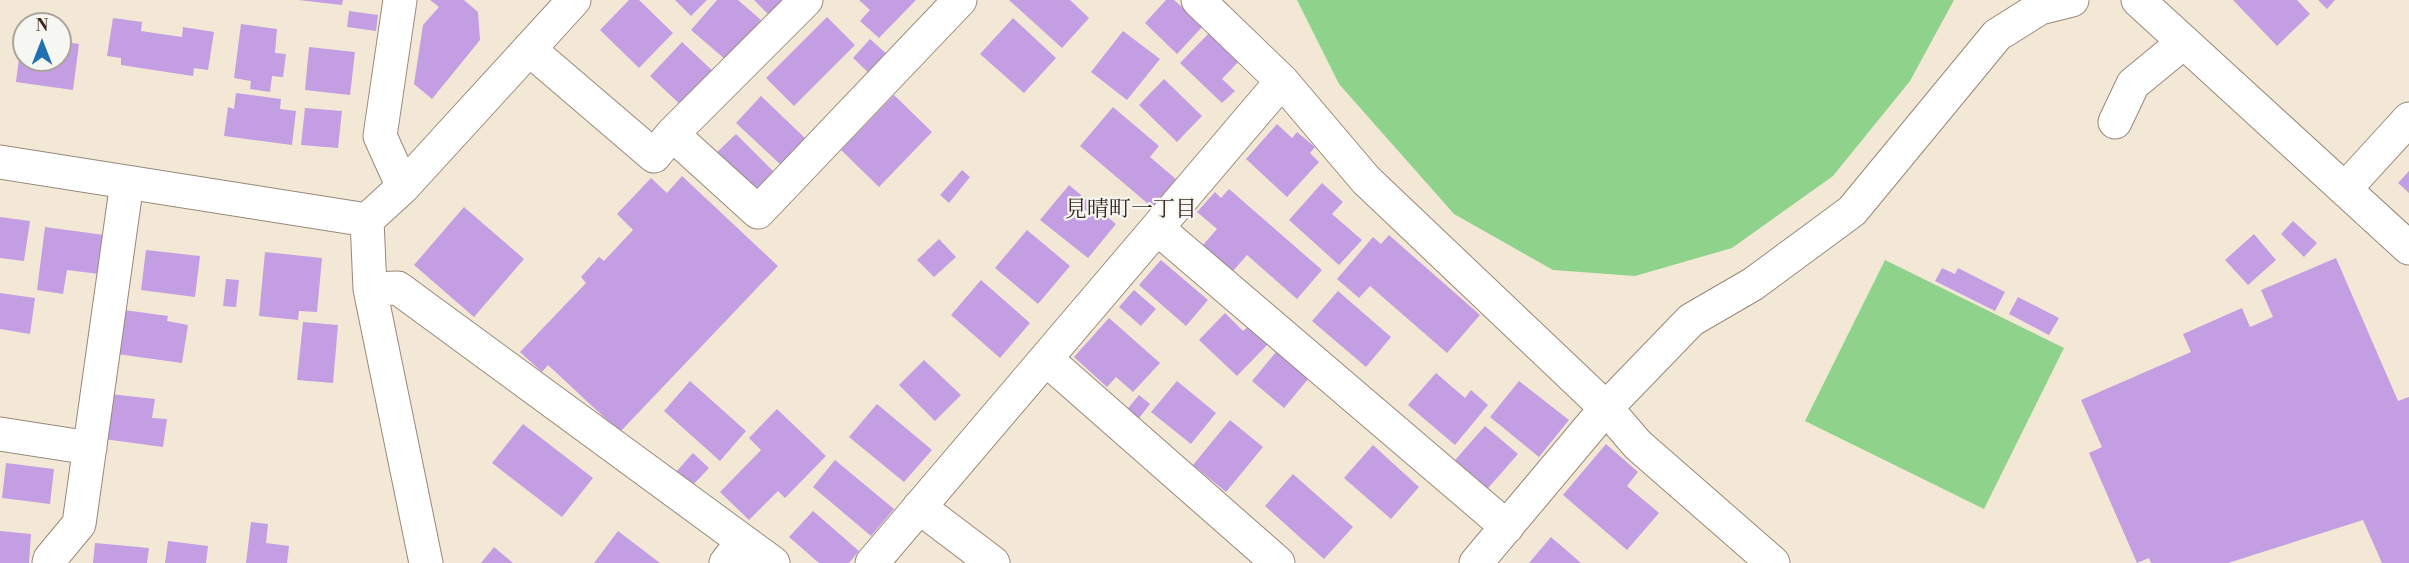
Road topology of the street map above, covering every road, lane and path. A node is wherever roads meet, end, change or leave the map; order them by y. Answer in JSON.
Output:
{"nodes":[{"id":1,"x":400,"y":0,"type":"edge"},
{"id":2,"x":574,"y":0,"type":"edge"},
{"id":3,"x":806,"y":0,"type":"edge"},
{"id":4,"x":960,"y":0,"type":"edge"},
{"id":5,"x":1198,"y":0,"type":"edge"},
{"id":6,"x":2072,"y":0,"type":"edge"},
{"id":7,"x":2138,"y":0,"type":"edge"},
{"id":8,"x":2184,"y":42,"type":"junction"},
{"id":9,"x":529,"y":49,"type":"junction"},
{"id":10,"x":1282,"y":81,"type":"junction"},
{"id":11,"x":2409,"y":119,"type":"edge"},
{"id":12,"x":2115,"y":122,"type":"dead end"},
{"id":13,"x":672,"y":134,"type":"junction"},
{"id":14,"x":0,"y":162,"type":"edge"},
{"id":15,"x":127,"y":182,"type":"junction"},
{"id":16,"x":403,"y":187,"type":"junction"},
{"id":17,"x":2345,"y":189,"type":"junction"},
{"id":18,"x":367,"y":220,"type":"junction"},
{"id":19,"x":1157,"y":228,"type":"junction"},
{"id":20,"x":2409,"y":248,"type":"edge"},
{"id":21,"x":370,"y":289,"type":"junction"},
{"id":22,"x":1046,"y":359,"type":"junction"},
{"id":23,"x":1606,"y":408,"type":"junction"},
{"id":24,"x":0,"y":434,"type":"edge"},
{"id":25,"x":90,"y":448,"type":"junction"},
{"id":26,"x":919,"y":507,"type":"junction"},
{"id":27,"x":1507,"y":527,"type":"junction"},
{"id":28,"x":734,"y":552,"type":"edge"},
{"id":29,"x":49,"y":563,"type":"edge"},
{"id":30,"x":426,"y":563,"type":"edge"},
{"id":31,"x":774,"y":563,"type":"edge"},
{"id":32,"x":872,"y":563,"type":"edge"},
{"id":33,"x":993,"y":563,"type":"edge"},
{"id":34,"x":1278,"y":563,"type":"edge"},
{"id":35,"x":1476,"y":563,"type":"edge"},
{"id":36,"x":1773,"y":563,"type":"edge"}],
"edges":[{"from":1,"to":16,"type":"street"},
{"from":2,"to":9,"type":"street"},
{"from":3,"to":13,"type":"street"},
{"from":4,"to":13,"type":"street"},
{"from":5,"to":10,"type":"street"},
{"from":6,"to":23,"type":"street"},
{"from":7,"to":8,"type":"street"},
{"from":8,"to":12,"type":"street"},
{"from":8,"to":17,"type":"street"},
{"from":9,"to":13,"type":"street"},
{"from":9,"to":16,"type":"street"},
{"from":10,"to":19,"type":"street"},
{"from":10,"to":23,"type":"street"},
{"from":11,"to":17,"type":"street"},
{"from":14,"to":15,"type":"street"},
{"from":15,"to":18,"type":"street"},
{"from":15,"to":25,"type":"street"},
{"from":16,"to":18,"type":"street"},
{"from":17,"to":20,"type":"street"},
{"from":18,"to":21,"type":"street"},
{"from":19,"to":22,"type":"street"},
{"from":19,"to":27,"type":"street"},
{"from":21,"to":28,"type":"street"},
{"from":21,"to":30,"type":"street"},
{"from":22,"to":26,"type":"street"},
{"from":22,"to":34,"type":"street"},
{"from":23,"to":27,"type":"street"},
{"from":23,"to":36,"type":"street"},
{"from":24,"to":25,"type":"street"},
{"from":25,"to":29,"type":"street"},
{"from":26,"to":32,"type":"street"},
{"from":26,"to":33,"type":"street"},
{"from":27,"to":35,"type":"street"},
{"from":28,"to":31,"type":"street"}]}
